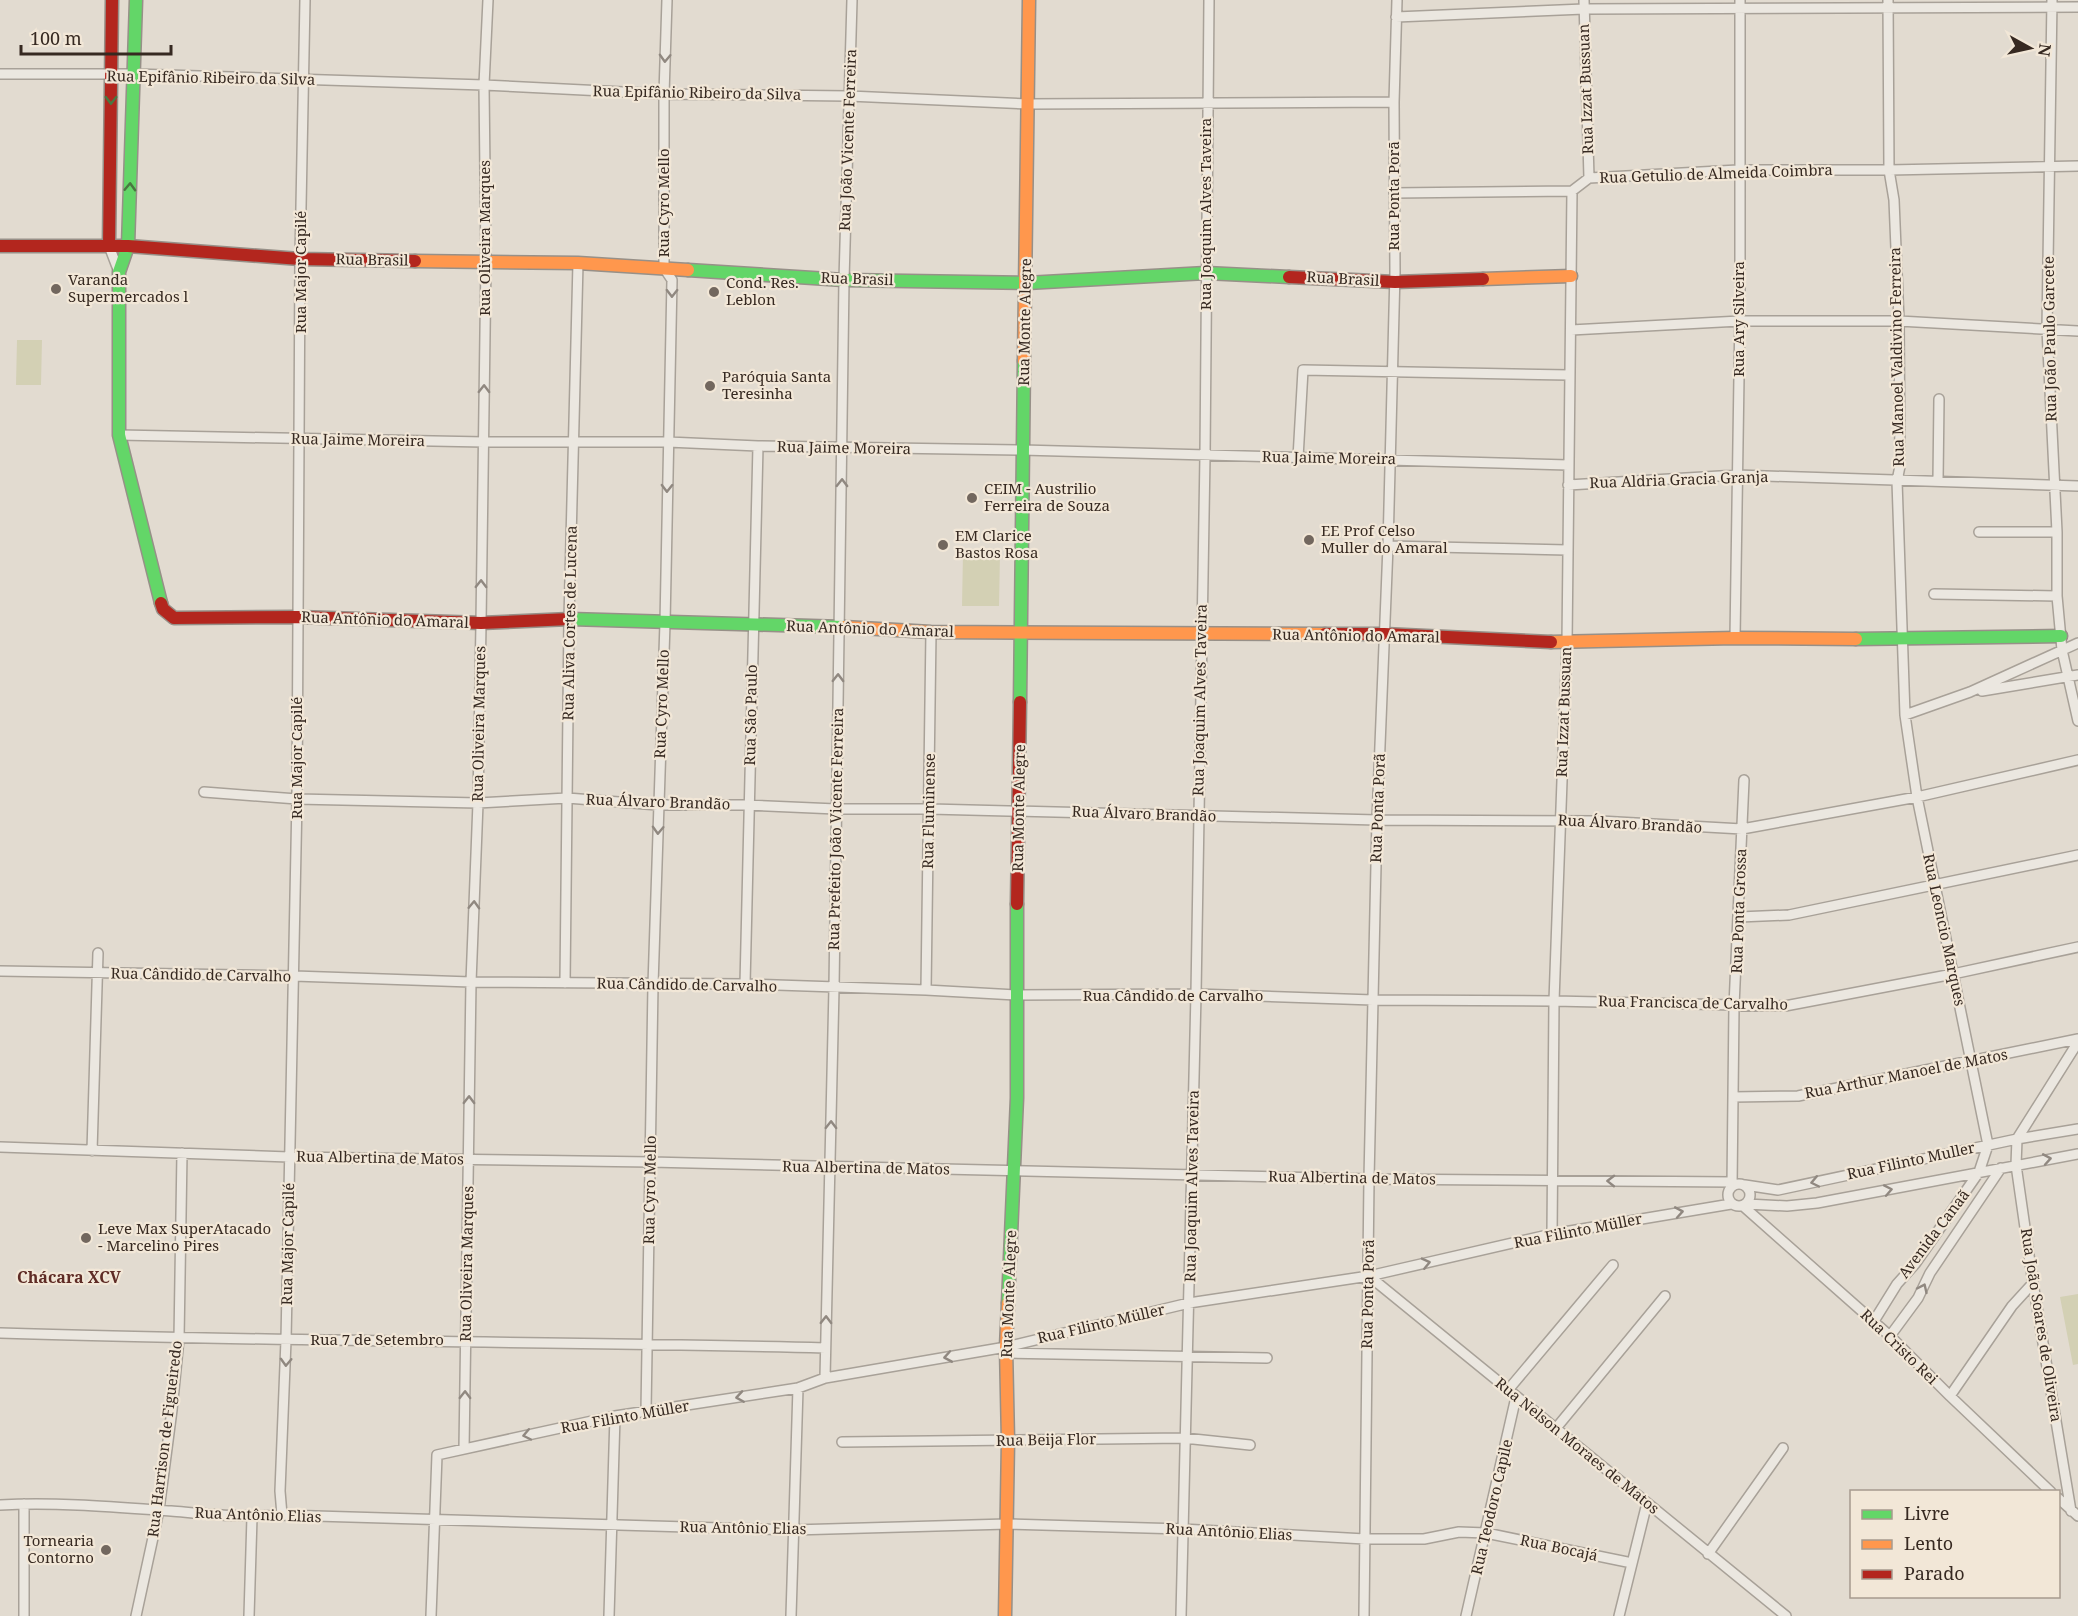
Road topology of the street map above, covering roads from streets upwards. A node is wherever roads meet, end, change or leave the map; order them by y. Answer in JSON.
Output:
{"nodes":[{"id":1,"x":112,"y":0,"type":"edge"},
{"id":2,"x":136,"y":0,"type":"edge"},
{"id":3,"x":305,"y":0,"type":"edge"},
{"id":4,"x":488,"y":0,"type":"edge"},
{"id":5,"x":667,"y":0,"type":"edge"},
{"id":6,"x":852,"y":0,"type":"edge"},
{"id":7,"x":1029,"y":0,"type":"edge"},
{"id":8,"x":1209,"y":0,"type":"edge"},
{"id":9,"x":1396,"y":0,"type":"edge"},
{"id":10,"x":1584,"y":4,"type":"edge"},
{"id":11,"x":1740,"y":4,"type":"edge"},
{"id":12,"x":1888,"y":4,"type":"edge"},
{"id":13,"x":2052,"y":4,"type":"edge"},
{"id":14,"x":2078,"y":7,"type":"edge"},
{"id":15,"x":1396,"y":16,"type":"junction"},
{"id":16,"x":0,"y":74,"type":"edge"},
{"id":17,"x":135,"y":74,"type":"junction"},
{"id":18,"x":112,"y":76,"type":"junction"},
{"id":19,"x":303,"y":81,"type":"junction"},
{"id":20,"x":484,"y":85,"type":"junction"},
{"id":21,"x":664,"y":94,"type":"junction"},
{"id":22,"x":849,"y":96,"type":"junction"},
{"id":23,"x":1207,"y":102,"type":"junction"},
{"id":24,"x":1394,"y":102,"type":"junction"},
{"id":25,"x":1028,"y":104,"type":"junction"},
{"id":26,"x":2049,"y":165,"type":"junction"},
{"id":27,"x":2078,"y":166,"type":"edge"},
{"id":28,"x":1738,"y":170,"type":"junction"},
{"id":29,"x":1889,"y":170,"type":"junction"},
{"id":30,"x":1589,"y":178,"type":"junction"},
{"id":31,"x":1572,"y":190,"type":"junction"},
{"id":32,"x":1395,"y":193,"type":"junction"},
{"id":33,"x":0,"y":246,"type":"edge"},
{"id":34,"x":108,"y":246,"type":"junction"},
{"id":35,"x":128,"y":246,"type":"junction"},
{"id":36,"x":300,"y":259,"type":"junction"},
{"id":37,"x":486,"y":261,"type":"junction"},
{"id":38,"x":578,"y":263,"type":"junction"},
{"id":39,"x":664,"y":268,"type":"junction"},
{"id":40,"x":119,"y":272,"type":"junction"},
{"id":41,"x":1206,"y":273,"type":"junction"},
{"id":42,"x":1571,"y":276,"type":"junction"},
{"id":43,"x":844,"y":280,"type":"junction"},
{"id":44,"x":1395,"y":282,"type":"junction"},
{"id":45,"x":1026,"y":283,"type":"junction"},
{"id":46,"x":1740,"y":321,"type":"junction"},
{"id":47,"x":1899,"y":321,"type":"junction"},
{"id":48,"x":2047,"y":329,"type":"junction"},
{"id":49,"x":1571,"y":330,"type":"junction"},
{"id":50,"x":2078,"y":331,"type":"edge"},
{"id":51,"x":1392,"y":372,"type":"junction"},
{"id":52,"x":1569,"y":375,"type":"junction"},
{"id":53,"x":1940,"y":399,"type":"dead end"},
{"id":54,"x":119,"y":435,"type":"junction"},
{"id":55,"x":301,"y":438,"type":"junction"},
{"id":56,"x":484,"y":442,"type":"junction"},
{"id":57,"x":574,"y":442,"type":"junction"},
{"id":58,"x":668,"y":442,"type":"junction"},
{"id":59,"x":758,"y":446,"type":"junction"},
{"id":60,"x":843,"y":448,"type":"junction"},
{"id":61,"x":1022,"y":450,"type":"junction"},
{"id":62,"x":1205,"y":456,"type":"junction"},
{"id":63,"x":1298,"y":458,"type":"junction"},
{"id":64,"x":1390,"y":459,"type":"junction"},
{"id":65,"x":1568,"y":465,"type":"junction"},
{"id":66,"x":1737,"y":475,"type":"junction"},
{"id":67,"x":1938,"y":480,"type":"junction"},
{"id":68,"x":1897,"y":481,"type":"junction"},
{"id":69,"x":2055,"y":484,"type":"junction"},
{"id":70,"x":1568,"y":485,"type":"junction"},
{"id":71,"x":2078,"y":486,"type":"edge"},
{"id":72,"x":1979,"y":532,"type":"dead end"},
{"id":73,"x":2058,"y":532,"type":"junction"},
{"id":74,"x":1388,"y":546,"type":"junction"},
{"id":75,"x":1567,"y":550,"type":"junction"},
{"id":76,"x":1934,"y":594,"type":"dead end"},
{"id":77,"x":2057,"y":596,"type":"junction"},
{"id":78,"x":298,"y":617,"type":"junction"},
{"id":79,"x":569,"y":619,"type":"junction"},
{"id":80,"x":481,"y":623,"type":"junction"},
{"id":81,"x":665,"y":623,"type":"junction"},
{"id":82,"x":753,"y":625,"type":"junction"},
{"id":83,"x":839,"y":627,"type":"junction"},
{"id":84,"x":931,"y":632,"type":"junction"},
{"id":85,"x":1020,"y":632,"type":"junction"},
{"id":86,"x":1201,"y":634,"type":"junction"},
{"id":87,"x":1384,"y":634,"type":"junction"},
{"id":88,"x":2061,"y":636,"type":"junction"},
{"id":89,"x":1735,"y":638,"type":"junction"},
{"id":90,"x":1904,"y":640,"type":"junction"},
{"id":91,"x":1567,"y":643,"type":"junction"},
{"id":92,"x":2078,"y":643,"type":"edge"},
{"id":93,"x":2062,"y":650,"type":"junction"},
{"id":94,"x":2073,"y":676,"type":"edge"},
{"id":95,"x":1970,"y":692,"type":"junction"},
{"id":96,"x":1905,"y":715,"type":"junction"},
{"id":97,"x":2078,"y":721,"type":"edge"},
{"id":98,"x":2078,"y":760,"type":"edge"},
{"id":99,"x":1744,"y":780,"type":"dead end"},
{"id":100,"x":204,"y":792,"type":"dead end"},
{"id":101,"x":1917,"y":797,"type":"junction"},
{"id":102,"x":567,"y":798,"type":"junction"},
{"id":103,"x":297,"y":799,"type":"junction"},
{"id":104,"x":477,"y":802,"type":"junction"},
{"id":105,"x":658,"y":805,"type":"junction"},
{"id":106,"x":748,"y":805,"type":"junction"},
{"id":107,"x":836,"y":809,"type":"junction"},
{"id":108,"x":930,"y":809,"type":"junction"},
{"id":109,"x":1019,"y":811,"type":"junction"},
{"id":110,"x":1198,"y":816,"type":"junction"},
{"id":111,"x":1377,"y":820,"type":"junction"},
{"id":112,"x":1559,"y":820,"type":"junction"},
{"id":113,"x":1742,"y":829,"type":"junction"},
{"id":114,"x":2078,"y":855,"type":"edge"},
{"id":115,"x":1935,"y":884,"type":"junction"},
{"id":116,"x":1739,"y":916,"type":"junction"},
{"id":117,"x":2078,"y":947,"type":"edge"},
{"id":118,"x":98,"y":953,"type":"dead end"},
{"id":119,"x":0,"y":971,"type":"edge"},
{"id":120,"x":97,"y":973,"type":"junction"},
{"id":121,"x":1953,"y":974,"type":"junction"},
{"id":122,"x":294,"y":976,"type":"junction"},
{"id":123,"x":471,"y":982,"type":"junction"},
{"id":124,"x":565,"y":983,"type":"junction"},
{"id":125,"x":745,"y":984,"type":"junction"},
{"id":126,"x":652,"y":985,"type":"junction"},
{"id":127,"x":834,"y":988,"type":"junction"},
{"id":128,"x":926,"y":990,"type":"junction"},
{"id":129,"x":1196,"y":994,"type":"junction"},
{"id":130,"x":1016,"y":995,"type":"junction"},
{"id":131,"x":1373,"y":1000,"type":"junction"},
{"id":132,"x":1554,"y":1001,"type":"junction"},
{"id":133,"x":1734,"y":1006,"type":"junction"},
{"id":134,"x":2078,"y":1040,"type":"edge"},
{"id":135,"x":1971,"y":1060,"type":"junction"},
{"id":136,"x":1733,"y":1097,"type":"junction"},
{"id":137,"x":2078,"y":1129,"type":"edge"},
{"id":138,"x":2017,"y":1139,"type":"junction"},
{"id":139,"x":1988,"y":1145,"type":"junction"},
{"id":140,"x":0,"y":1147,"type":"edge"},
{"id":141,"x":92,"y":1151,"type":"junction"},
{"id":142,"x":182,"y":1153,"type":"junction"},
{"id":143,"x":2078,"y":1154,"type":"edge"},
{"id":144,"x":289,"y":1157,"type":"junction"},
{"id":145,"x":468,"y":1159,"type":"junction"},
{"id":146,"x":651,"y":1162,"type":"junction"},
{"id":147,"x":2016,"y":1165,"type":"junction"},
{"id":148,"x":830,"y":1168,"type":"junction"},
{"id":149,"x":2001,"y":1168,"type":"junction"},
{"id":150,"x":1014,"y":1171,"type":"junction"},
{"id":151,"x":1979,"y":1172,"type":"junction"},
{"id":152,"x":1192,"y":1175,"type":"junction"},
{"id":153,"x":1369,"y":1179,"type":"junction"},
{"id":154,"x":1551,"y":1180,"type":"junction"},
{"id":155,"x":1732,"y":1184,"type":"junction"},
{"id":156,"x":1745,"y":1185,"type":"junction"},
{"id":157,"x":1731,"y":1204,"type":"junction"},
{"id":158,"x":1745,"y":1205,"type":"junction"},
{"id":159,"x":1552,"y":1234,"type":"junction"},
{"id":160,"x":1613,"y":1265,"type":"dead end"},
{"id":161,"x":1369,"y":1276,"type":"junction"},
{"id":162,"x":2033,"y":1283,"type":"junction"},
{"id":163,"x":1665,"y":1296,"type":"dead end"},
{"id":164,"x":1189,"y":1303,"type":"junction"},
{"id":165,"x":1874,"y":1321,"type":"junction"},
{"id":166,"x":0,"y":1333,"type":"edge"},
{"id":167,"x":1890,"y":1336,"type":"junction"},
{"id":168,"x":179,"y":1339,"type":"junction"},
{"id":169,"x":286,"y":1340,"type":"junction"},
{"id":170,"x":466,"y":1341,"type":"junction"},
{"id":171,"x":646,"y":1343,"type":"junction"},
{"id":172,"x":825,"y":1348,"type":"junction"},
{"id":173,"x":1006,"y":1350,"type":"junction"},
{"id":174,"x":1187,"y":1356,"type":"junction"},
{"id":175,"x":1267,"y":1358,"type":"dead end"},
{"id":176,"x":825,"y":1378,"type":"junction"},
{"id":177,"x":798,"y":1388,"type":"junction"},
{"id":178,"x":1508,"y":1390,"type":"junction"},
{"id":179,"x":1950,"y":1396,"type":"junction"},
{"id":180,"x":1516,"y":1397,"type":"junction"},
{"id":181,"x":646,"y":1411,"type":"junction"},
{"id":182,"x":615,"y":1416,"type":"junction"},
{"id":183,"x":1557,"y":1427,"type":"junction"},
{"id":184,"x":1184,"y":1438,"type":"junction"},
{"id":185,"x":1008,"y":1441,"type":"junction"},
{"id":186,"x":842,"y":1442,"type":"dead end"},
{"id":187,"x":1250,"y":1445,"type":"dead end"},
{"id":188,"x":1783,"y":1448,"type":"dead end"},
{"id":189,"x":464,"y":1449,"type":"junction"},
{"id":190,"x":2050,"y":1490,"type":"edge"},
{"id":191,"x":2060,"y":1500,"type":"edge"},
{"id":192,"x":1647,"y":1503,"type":"junction"},
{"id":193,"x":24,"y":1504,"type":"junction"},
{"id":194,"x":0,"y":1505,"type":"edge"},
{"id":195,"x":159,"y":1510,"type":"junction"},
{"id":196,"x":2076,"y":1513,"type":"edge"},
{"id":197,"x":282,"y":1515,"type":"junction"},
{"id":198,"x":252,"y":1517,"type":"junction"},
{"id":199,"x":435,"y":1520,"type":"junction"},
{"id":200,"x":1007,"y":1524,"type":"junction"},
{"id":201,"x":611,"y":1525,"type":"junction"},
{"id":202,"x":1182,"y":1528,"type":"junction"},
{"id":203,"x":793,"y":1530,"type":"junction"},
{"id":204,"x":1486,"y":1533,"type":"junction"},
{"id":205,"x":1365,"y":1539,"type":"junction"},
{"id":206,"x":1708,"y":1554,"type":"junction"},
{"id":207,"x":1632,"y":1563,"type":"junction"},
{"id":208,"x":24,"y":1616,"type":"edge"},
{"id":209,"x":136,"y":1616,"type":"edge"},
{"id":210,"x":249,"y":1616,"type":"edge"},
{"id":211,"x":431,"y":1616,"type":"edge"},
{"id":212,"x":609,"y":1616,"type":"edge"},
{"id":213,"x":791,"y":1616,"type":"edge"},
{"id":214,"x":1005,"y":1616,"type":"edge"},
{"id":215,"x":1181,"y":1616,"type":"edge"},
{"id":216,"x":1364,"y":1616,"type":"edge"},
{"id":217,"x":1466,"y":1616,"type":"edge"},
{"id":218,"x":1619,"y":1616,"type":"edge"},
{"id":219,"x":1786,"y":1616,"type":"edge"}],
"edges":[{"from":1,"to":18,"type":"street"},
{"from":2,"to":17,"type":"street"},
{"from":3,"to":19,"type":"street","name":"Rua Major Capilé"},
{"from":4,"to":20,"type":"street","name":"Rua Oliveira Marques"},
{"from":5,"to":21,"type":"street","name":"Rua Cyro Mello","one_way":true},
{"from":6,"to":22,"type":"street","name":"Rua João Vicente Ferreira"},
{"from":7,"to":25,"type":"street","name":"Rua Monte Alegre"},
{"from":8,"to":23,"type":"street","name":"Rua Joaquim Alves Taveira"},
{"from":9,"to":15,"type":"street","name":"Rua Ponta Porã"},
{"from":10,"to":11,"type":"street"},
{"from":10,"to":15,"type":"street"},
{"from":10,"to":30,"type":"street","name":"Rua Izzat Bussuan"},
{"from":11,"to":12,"type":"street"},
{"from":11,"to":28,"type":"street","name":"Rua Ary Silveira"},
{"from":12,"to":13,"type":"street"},
{"from":12,"to":29,"type":"street","name":"Rua Manoel Valdivino Ferreira"},
{"from":13,"to":14,"type":"street"},
{"from":13,"to":26,"type":"street","name":"Rua João Paulo Garcete"},
{"from":15,"to":24,"type":"street","name":"Rua Ponta Porã"},
{"from":16,"to":18,"type":"street","name":"Rua Epifânio Ribeiro da Silva"},
{"from":17,"to":18,"type":"street","name":"Rua Epifânio Ribeiro da Silva"},
{"from":17,"to":19,"type":"street","name":"Rua Epifânio Ribeiro da Silva"},
{"from":35,"to":17,"type":"street","one_way":true},
{"from":18,"to":34,"type":"street","one_way":true},
{"from":19,"to":20,"type":"street","name":"Rua Epifânio Ribeiro da Silva"},
{"from":19,"to":36,"type":"street","name":"Rua Major Capilé"},
{"from":20,"to":21,"type":"street","name":"Rua Epifânio Ribeiro da Silva"},
{"from":20,"to":37,"type":"street","name":"Rua Oliveira Marques"},
{"from":21,"to":22,"type":"street","name":"Rua Epifânio Ribeiro da Silva"},
{"from":21,"to":39,"type":"street","name":"Rua Cyro Mello"},
{"from":22,"to":25,"type":"street","name":"Rua Epifânio Ribeiro da Silva"},
{"from":22,"to":43,"type":"street","name":"Rua João Vicente Ferreira"},
{"from":23,"to":24,"type":"street","name":"Rua Epifânio Ribeiro da Silva"},
{"from":23,"to":25,"type":"street","name":"Rua Epifânio Ribeiro da Silva"},
{"from":23,"to":41,"type":"street","name":"Rua Joaquim Alves Taveira"},
{"from":24,"to":32,"type":"street","name":"Rua Ponta Porã"},
{"from":25,"to":45,"type":"street","name":"Rua Monte Alegre"},
{"from":26,"to":27,"type":"street","name":"Rua Getulio de Almeida Coimbra"},
{"from":26,"to":29,"type":"street","name":"Rua Getulio de Almeida Coimbra"},
{"from":26,"to":48,"type":"street","name":"Rua João Paulo Garcete"},
{"from":28,"to":29,"type":"street","name":"Rua Getulio de Almeida Coimbra"},
{"from":28,"to":30,"type":"street","name":"Rua Getulio de Almeida Coimbra"},
{"from":28,"to":46,"type":"street","name":"Rua Ary Silveira"},
{"from":29,"to":47,"type":"street","name":"Rua Manoel Valdivino Ferreira"},
{"from":30,"to":31,"type":"street","name":"Rua Getulio de Almeida Coimbra"},
{"from":31,"to":32,"type":"street"},
{"from":31,"to":42,"type":"street","name":"Rua Izzat Bussuan"},
{"from":32,"to":44,"type":"street","name":"Rua Ponta Porã"},
{"from":33,"to":34,"type":"street","name":"Rua Brasil"},
{"from":34,"to":35,"type":"street","name":"Rua Brasil"},
{"from":34,"to":40,"type":"street"},
{"from":35,"to":36,"type":"street","name":"Rua Brasil"},
{"from":35,"to":40,"type":"street"},
{"from":36,"to":37,"type":"street","name":"Rua Brasil"},
{"from":36,"to":55,"type":"street","name":"Rua Major Capilé"},
{"from":37,"to":38,"type":"street","name":"Rua Brasil"},
{"from":56,"to":37,"type":"street","name":"Rua Oliveira Marques","one_way":true},
{"from":38,"to":39,"type":"street","name":"Rua Brasil"},
{"from":38,"to":57,"type":"street","name":"Rua Aliva Cortes de Lucena"},
{"from":39,"to":43,"type":"street","name":"Rua Brasil"},
{"from":39,"to":58,"type":"street","name":"Rua Cyro Mello","one_way":true},
{"from":40,"to":54,"type":"street"},
{"from":41,"to":44,"type":"street","name":"Rua Brasil"},
{"from":41,"to":45,"type":"street","name":"Rua Brasil"},
{"from":41,"to":62,"type":"street","name":"Rua Joaquim Alves Taveira"},
{"from":42,"to":44,"type":"street","name":"Rua Brasil"},
{"from":42,"to":49,"type":"street","name":"Rua Izzat Bussuan"},
{"from":43,"to":45,"type":"street","name":"Rua Brasil"},
{"from":43,"to":60,"type":"street","name":"Rua Prefeito João Vicente Ferreira"},
{"from":44,"to":51,"type":"street","name":"Rua Ponta Porã"},
{"from":45,"to":61,"type":"street","name":"Rua Monte Alegre"},
{"from":46,"to":47,"type":"street"},
{"from":46,"to":49,"type":"street"},
{"from":46,"to":66,"type":"street","name":"Rua Ary Silveira"},
{"from":47,"to":48,"type":"street"},
{"from":47,"to":68,"type":"street","name":"Rua Manoel Valdivino Ferreira"},
{"from":48,"to":50,"type":"street"},
{"from":48,"to":69,"type":"street","name":"Rua João Paulo Garcete"},
{"from":49,"to":52,"type":"street","name":"Rua Izzat Bussuan"},
{"from":51,"to":52,"type":"street"},
{"from":51,"to":63,"type":"street"},
{"from":51,"to":64,"type":"street","name":"Rua Ponta Porã"},
{"from":52,"to":65,"type":"street","name":"Rua Izzat Bussuan"},
{"from":53,"to":67,"type":"street"},
{"from":54,"to":55,"type":"street","name":"Rua Jaime Moreira"},
{"from":54,"to":78,"type":"street","name":"Rua Antônio do Amaral"},
{"from":55,"to":56,"type":"street","name":"Rua Jaime Moreira"},
{"from":55,"to":78,"type":"street","name":"Rua Major Capilé"},
{"from":56,"to":57,"type":"street","name":"Rua Jaime Moreira"},
{"from":80,"to":56,"type":"street","name":"Rua Oliveira Marques","one_way":true},
{"from":57,"to":58,"type":"street","name":"Rua Jaime Moreira"},
{"from":57,"to":79,"type":"street","name":"Rua Aliva Cortes de Lucena"},
{"from":58,"to":59,"type":"street","name":"Rua Jaime Moreira"},
{"from":58,"to":81,"type":"street","name":"Rua Cyro Mello","one_way":true},
{"from":59,"to":60,"type":"street","name":"Rua Jaime Moreira"},
{"from":59,"to":82,"type":"street","name":"Rua São Paulo"},
{"from":60,"to":61,"type":"street","name":"Rua Jaime Moreira"},
{"from":83,"to":60,"type":"street","name":"Rua Prefeito João Vicente Ferreira","one_way":true},
{"from":61,"to":62,"type":"street","name":"Rua Jaime Moreira"},
{"from":61,"to":85,"type":"street","name":"Rua Monte Alegre"},
{"from":62,"to":63,"type":"street","name":"Rua Jaime Moreira"},
{"from":62,"to":86,"type":"street","name":"Rua Joaquim Alves Taveira"},
{"from":63,"to":64,"type":"street","name":"Rua Jaime Moreira"},
{"from":64,"to":65,"type":"street","name":"Rua Jaime Moreira"},
{"from":64,"to":74,"type":"street","name":"Rua Ponta Porã"},
{"from":65,"to":70,"type":"street","name":"Rua Izzat Bussuan"},
{"from":66,"to":68,"type":"street","name":"Rua Aldria Gracia Granja"},
{"from":66,"to":70,"type":"street","name":"Rua Aldria Gracia Granja"},
{"from":66,"to":89,"type":"street","name":"Rua Ary Silveira"},
{"from":67,"to":68,"type":"street","name":"Rua Aldria Gracia Granja"},
{"from":67,"to":69,"type":"street","name":"Rua Aldria Gracia Granja"},
{"from":68,"to":90,"type":"street","name":"Rua Manoel Valdivino Ferreira"},
{"from":69,"to":71,"type":"street","name":"Rua Aldria Gracia Granja"},
{"from":69,"to":73,"type":"street","name":"Rua João Paulo Garcete"},
{"from":70,"to":75,"type":"street","name":"Rua Izzat Bussuan"},
{"from":72,"to":73,"type":"street"},
{"from":73,"to":77,"type":"street","name":"Rua João Paulo Garcete"},
{"from":74,"to":75,"type":"street"},
{"from":74,"to":87,"type":"street","name":"Rua Ponta Porã"},
{"from":75,"to":91,"type":"street","name":"Rua Izzat Bussuan"},
{"from":76,"to":77,"type":"street"},
{"from":77,"to":88,"type":"street","name":"Rua João Paulo Garcete"},
{"from":78,"to":80,"type":"street","name":"Rua Antônio do Amaral"},
{"from":78,"to":103,"type":"street","name":"Rua Major Capilé"},
{"from":79,"to":80,"type":"street","name":"Rua Antônio do Amaral"},
{"from":79,"to":81,"type":"street","name":"Rua Antônio do Amaral"},
{"from":79,"to":102,"type":"street","name":"Rua Aliva Cortes de Lucena"},
{"from":80,"to":104,"type":"street","name":"Rua Oliveira Marques"},
{"from":81,"to":82,"type":"street","name":"Rua Antônio do Amaral"},
{"from":81,"to":105,"type":"street","name":"Rua Cyro Mello"},
{"from":82,"to":83,"type":"street","name":"Rua Antônio do Amaral"},
{"from":82,"to":106,"type":"street","name":"Rua São Paulo"},
{"from":83,"to":84,"type":"street","name":"Rua Antônio do Amaral"},
{"from":107,"to":83,"type":"street","name":"Rua Prefeito João Vicente Ferreira","one_way":true},
{"from":84,"to":85,"type":"street","name":"Rua Antônio do Amaral"},
{"from":84,"to":108,"type":"street","name":"Rua Fluminense"},
{"from":85,"to":86,"type":"street","name":"Rua Antônio do Amaral"},
{"from":85,"to":109,"type":"street","name":"Rua Monte Alegre"},
{"from":86,"to":87,"type":"street","name":"Rua Antônio do Amaral"},
{"from":86,"to":110,"type":"street","name":"Rua Joaquim Alves Taveira"},
{"from":87,"to":91,"type":"street","name":"Rua Antônio do Amaral"},
{"from":87,"to":111,"type":"street","name":"Rua Ponta Porã"},
{"from":88,"to":90,"type":"street","name":"Rua Antônio do Amaral"},
{"from":88,"to":93,"type":"street","name":"Rua João Paulo Garcete"},
{"from":89,"to":90,"type":"street","name":"Rua Antônio do Amaral"},
{"from":89,"to":91,"type":"street","name":"Rua Antônio do Amaral"},
{"from":90,"to":96,"type":"street","name":"Rua Manoel Valdivino Ferreira"},
{"from":91,"to":112,"type":"street","name":"Rua Izzat Bussuan"},
{"from":92,"to":93,"type":"street"},
{"from":93,"to":94,"type":"street","name":"Rua João Paulo Garcete"},
{"from":93,"to":95,"type":"street"},
{"from":94,"to":95,"type":"street"},
{"from":94,"to":97,"type":"street","name":"Rua João Paulo Garcete"},
{"from":95,"to":96,"type":"street"},
{"from":96,"to":101,"type":"street","name":"Rua Leoncio Marques"},
{"from":98,"to":101,"type":"street","name":"Rua Álvaro Brandão"},
{"from":99,"to":113,"type":"street","name":"Rua Ponta Grossa"},
{"from":100,"to":103,"type":"street","name":"Rua Álvaro Brandão"},
{"from":101,"to":113,"type":"street","name":"Rua Álvaro Brandão"},
{"from":101,"to":115,"type":"street","name":"Rua Leoncio Marques"},
{"from":102,"to":104,"type":"street","name":"Rua Álvaro Brandão"},
{"from":102,"to":105,"type":"street","name":"Rua Álvaro Brandão"},
{"from":102,"to":124,"type":"street","name":"Rua Aliva Cortes de Lucena"},
{"from":103,"to":104,"type":"street","name":"Rua Álvaro Brandão"},
{"from":103,"to":122,"type":"street","name":"Rua Major Capilé"},
{"from":123,"to":104,"type":"street","name":"Rua Oliveira Marques","one_way":true},
{"from":105,"to":106,"type":"street","name":"Rua Álvaro Brandão"},
{"from":105,"to":126,"type":"street","name":"Rua Cyro Mello","one_way":true},
{"from":106,"to":107,"type":"street","name":"Rua Álvaro Brandão"},
{"from":106,"to":125,"type":"street","name":"Rua São Paulo"},
{"from":107,"to":108,"type":"street","name":"Rua Álvaro Brandão"},
{"from":107,"to":127,"type":"street","name":"Rua Prefeito João Vicente Ferreira"},
{"from":108,"to":109,"type":"street","name":"Rua Álvaro Brandão"},
{"from":108,"to":128,"type":"street","name":"Rua Fluminense"},
{"from":109,"to":110,"type":"street","name":"Rua Álvaro Brandão"},
{"from":109,"to":130,"type":"street","name":"Rua Monte Alegre"},
{"from":110,"to":111,"type":"street","name":"Rua Álvaro Brandão"},
{"from":110,"to":129,"type":"street","name":"Rua Joaquim Alves Taveira"},
{"from":111,"to":112,"type":"street","name":"Rua Álvaro Brandão"},
{"from":111,"to":131,"type":"street","name":"Rua Ponta Porã"},
{"from":112,"to":113,"type":"street","name":"Rua Álvaro Brandão"},
{"from":112,"to":132,"type":"street","name":"Rua Izzat Bussuan"},
{"from":113,"to":116,"type":"street","name":"Rua Ponta Grossa"},
{"from":114,"to":115,"type":"street"},
{"from":115,"to":116,"type":"street"},
{"from":115,"to":121,"type":"street","name":"Rua Leoncio Marques"},
{"from":116,"to":133,"type":"street","name":"Rua Ponta Grossa"},
{"from":117,"to":121,"type":"street","name":"Rua Francisca de Carvalho"},
{"from":118,"to":120,"type":"street"},
{"from":119,"to":120,"type":"street","name":"Rua Cândido de Carvalho"},
{"from":120,"to":122,"type":"street","name":"Rua Cândido de Carvalho"},
{"from":120,"to":141,"type":"street"},
{"from":121,"to":133,"type":"street","name":"Rua Francisca de Carvalho"},
{"from":121,"to":135,"type":"street","name":"Rua Leoncio Marques"},
{"from":122,"to":123,"type":"street","name":"Rua Cândido de Carvalho"},
{"from":122,"to":144,"type":"street","name":"Rua Major Capilé"},
{"from":123,"to":124,"type":"street","name":"Rua Cândido de Carvalho"},
{"from":145,"to":123,"type":"street","name":"Rua Oliveira Marques","one_way":true},
{"from":124,"to":126,"type":"street","name":"Rua Cândido de Carvalho"},
{"from":125,"to":126,"type":"street","name":"Rua Cândido de Carvalho"},
{"from":125,"to":127,"type":"street","name":"Rua Cândido de Carvalho"},
{"from":126,"to":146,"type":"street","name":"Rua Cyro Mello"},
{"from":127,"to":128,"type":"street","name":"Rua Cândido de Carvalho"},
{"from":148,"to":127,"type":"street","name":"Rua Prefeito João Vicente Ferreira","one_way":true},
{"from":128,"to":130,"type":"street","name":"Rua Cândido de Carvalho"},
{"from":129,"to":130,"type":"street","name":"Rua Cândido de Carvalho"},
{"from":129,"to":131,"type":"street","name":"Rua Cândido de Carvalho"},
{"from":129,"to":152,"type":"street","name":"Rua Joaquim Alves Taveira"},
{"from":130,"to":150,"type":"street","name":"Rua Monte Alegre"},
{"from":131,"to":132,"type":"street","name":"Rua Francisca de Carvalho"},
{"from":131,"to":153,"type":"street","name":"Rua Ponta Porã"},
{"from":132,"to":133,"type":"street","name":"Rua Francisca de Carvalho"},
{"from":132,"to":154,"type":"street","name":"Rua Izzat Bussuan"},
{"from":133,"to":136,"type":"street","name":"Rua Ponta Grossa"},
{"from":134,"to":135,"type":"street","name":"Rua Arthur Manoel de Matos"},
{"from":134,"to":138,"type":"street"},
{"from":135,"to":136,"type":"street","name":"Rua Arthur Manoel de Matos"},
{"from":135,"to":139,"type":"street","name":"Rua Leoncio Marques"},
{"from":136,"to":155,"type":"street","name":"Rua Ponta Grossa"},
{"from":137,"to":138,"type":"street","name":"Rua Filinto Muller"},
{"from":138,"to":139,"type":"street","name":"Rua Filinto Muller"},
{"from":138,"to":147,"type":"street","name":"Rua João Soares de Oliveira"},
{"from":139,"to":151,"type":"street","name":"Avenida Canaã"},
{"from":139,"to":156,"type":"street","name":"Rua Filinto Muller","one_way":true},
{"from":140,"to":141,"type":"street","name":"Rua Albertina de Matos"},
{"from":141,"to":142,"type":"street","name":"Rua Albertina de Matos"},
{"from":142,"to":144,"type":"street","name":"Rua Albertina de Matos"},
{"from":142,"to":168,"type":"street","name":"Rua Harrison de Figueiredo"},
{"from":147,"to":143,"type":"street","one_way":true},
{"from":144,"to":145,"type":"street","name":"Rua Albertina de Matos"},
{"from":144,"to":169,"type":"street","name":"Rua Major Capilé"},
{"from":145,"to":146,"type":"street","name":"Rua Albertina de Matos"},
{"from":145,"to":170,"type":"street","name":"Rua Oliveira Marques"},
{"from":146,"to":148,"type":"street","name":"Rua Albertina de Matos"},
{"from":146,"to":171,"type":"street","name":"Rua Cyro Mello"},
{"from":147,"to":149,"type":"street"},
{"from":147,"to":162,"type":"street","name":"Rua João Soares de Oliveira"},
{"from":148,"to":150,"type":"street","name":"Rua Albertina de Matos"},
{"from":172,"to":148,"type":"street","name":"Rua Prefeito João Vicente Ferreira","one_way":true},
{"from":149,"to":151,"type":"street"},
{"from":167,"to":149,"type":"street","name":"Avenida Canaã","one_way":true},
{"from":150,"to":152,"type":"street","name":"Rua Albertina de Matos"},
{"from":150,"to":173,"type":"street","name":"Rua Monte Alegre"},
{"from":158,"to":151,"type":"street","one_way":true},
{"from":151,"to":165,"type":"street","name":"Avenida Canaã"},
{"from":152,"to":153,"type":"street","name":"Rua Albertina de Matos"},
{"from":152,"to":164,"type":"street","name":"Rua Joaquim Alves Taveira"},
{"from":153,"to":154,"type":"street","name":"Rua Albertina de Matos"},
{"from":153,"to":161,"type":"street","name":"Rua Ponta Porã"},
{"from":155,"to":154,"type":"street","name":"Rua Albertina de Matos","one_way":true},
{"from":154,"to":159,"type":"street","name":"Rua Izzat Bussuan"},
{"from":155,"to":156,"type":"street"},
{"from":155,"to":157,"type":"street","name":"Rua Ponta Grossa"},
{"from":156,"to":158,"type":"street"},
{"from":157,"to":158,"type":"street"},
{"from":159,"to":157,"type":"street","name":"Rua Filinto Müller","one_way":true},
{"from":158,"to":165,"type":"street","name":"Rua Cristo Rei"},
{"from":161,"to":159,"type":"street","name":"Rua Filinto Müller","one_way":true},
{"from":160,"to":178,"type":"street"},
{"from":161,"to":164,"type":"street","name":"Rua Filinto Müller"},
{"from":161,"to":178,"type":"street","name":"Rua Nelson Moraes de Matos"},
{"from":161,"to":205,"type":"street","name":"Rua Ponta Porã"},
{"from":162,"to":179,"type":"street"},
{"from":162,"to":196,"type":"street","name":"Rua João Soares de Oliveira"},
{"from":163,"to":183,"type":"street"},
{"from":164,"to":173,"type":"street","name":"Rua Filinto Müller"},
{"from":164,"to":174,"type":"street","name":"Rua Joaquim Alves Taveira"},
{"from":165,"to":167,"type":"street","name":"Rua Cristo Rei"},
{"from":166,"to":168,"type":"street","name":"Rua 7 de Setembro"},
{"from":167,"to":179,"type":"street","name":"Rua Cristo Rei"},
{"from":168,"to":169,"type":"street","name":"Rua 7 de Setembro"},
{"from":168,"to":195,"type":"street","name":"Rua Harrison de Figueiredo"},
{"from":169,"to":170,"type":"street","name":"Rua 7 de Setembro"},
{"from":169,"to":197,"type":"street","name":"Rua Major Capilé","one_way":true},
{"from":170,"to":171,"type":"street","name":"Rua 7 de Setembro"},
{"from":189,"to":170,"type":"street","name":"Rua Oliveira Marques","one_way":true},
{"from":171,"to":172,"type":"street","name":"Rua 7 de Setembro"},
{"from":171,"to":181,"type":"street","name":"Rua Cyro Mello"},
{"from":172,"to":176,"type":"street","name":"Rua Prefeito João Vicente Ferreira"},
{"from":173,"to":174,"type":"street"},
{"from":173,"to":176,"type":"street","name":"Rua Filinto Müller","one_way":true},
{"from":173,"to":185,"type":"street","name":"Rua Monte Alegre"},
{"from":174,"to":175,"type":"street"},
{"from":174,"to":184,"type":"street","name":"Rua Joaquim Alves Taveira"},
{"from":176,"to":177,"type":"street","name":"Rua Filinto Müller"},
{"from":177,"to":181,"type":"street","name":"Rua Filinto Müller","one_way":true},
{"from":177,"to":203,"type":"street"},
{"from":178,"to":180,"type":"street","name":"Rua Nelson Moraes de Matos"},
{"from":179,"to":190,"type":"street","name":"Rua Cristo Rei"},
{"from":180,"to":183,"type":"street","name":"Rua Nelson Moraes de Matos"},
{"from":180,"to":204,"type":"street","name":"Rua Teodoro Capile"},
{"from":181,"to":182,"type":"street","name":"Rua Filinto Müller"},
{"from":182,"to":189,"type":"street","name":"Rua Filinto Müller","one_way":true},
{"from":182,"to":201,"type":"street"},
{"from":183,"to":192,"type":"street","name":"Rua Nelson Moraes de Matos"},
{"from":184,"to":185,"type":"street","name":"Rua Beija Flor"},
{"from":184,"to":187,"type":"street","name":"Rua Beija Flor"},
{"from":184,"to":202,"type":"street","name":"Rua Joaquim Alves Taveira"},
{"from":185,"to":186,"type":"street","name":"Rua Beija Flor"},
{"from":185,"to":200,"type":"street","name":"Rua Monte Alegre"},
{"from":188,"to":206,"type":"street"},
{"from":189,"to":199,"type":"street","name":"Rua Filinto Müller"},
{"from":191,"to":196,"type":"street"},
{"from":192,"to":206,"type":"street","name":"Rua Nelson Moraes de Matos"},
{"from":192,"to":207,"type":"street"},
{"from":193,"to":194,"type":"street","name":"Rua Antônio Elias"},
{"from":193,"to":195,"type":"street","name":"Rua Antônio Elias"},
{"from":193,"to":208,"type":"street"},
{"from":195,"to":198,"type":"street","name":"Rua Antônio Elias"},
{"from":195,"to":209,"type":"street","name":"Rua Harrison de Figueiredo"},
{"from":197,"to":198,"type":"street","name":"Rua Antônio Elias"},
{"from":197,"to":199,"type":"street","name":"Rua Antônio Elias"},
{"from":198,"to":210,"type":"street"},
{"from":199,"to":201,"type":"street","name":"Rua Antônio Elias"},
{"from":199,"to":211,"type":"street"},
{"from":200,"to":202,"type":"street","name":"Rua Antônio Elias"},
{"from":200,"to":203,"type":"street","name":"Rua Antônio Elias"},
{"from":200,"to":214,"type":"street","name":"Rua Monte Alegre"},
{"from":201,"to":203,"type":"street","name":"Rua Antônio Elias"},
{"from":201,"to":212,"type":"street"},
{"from":202,"to":205,"type":"street","name":"Rua Antônio Elias"},
{"from":202,"to":215,"type":"street","name":"Rua Joaquim Alves Taveira"},
{"from":203,"to":213,"type":"street"},
{"from":204,"to":205,"type":"street","name":"Rua Antônio Elias"},
{"from":204,"to":207,"type":"street","name":"Rua Bocajá"},
{"from":204,"to":217,"type":"street","name":"Rua Teodoro Capile"},
{"from":205,"to":216,"type":"street","name":"Rua Ponta Porã"},
{"from":206,"to":219,"type":"street","name":"Rua Nelson Moraes de Matos"},
{"from":207,"to":218,"type":"street"}]}
